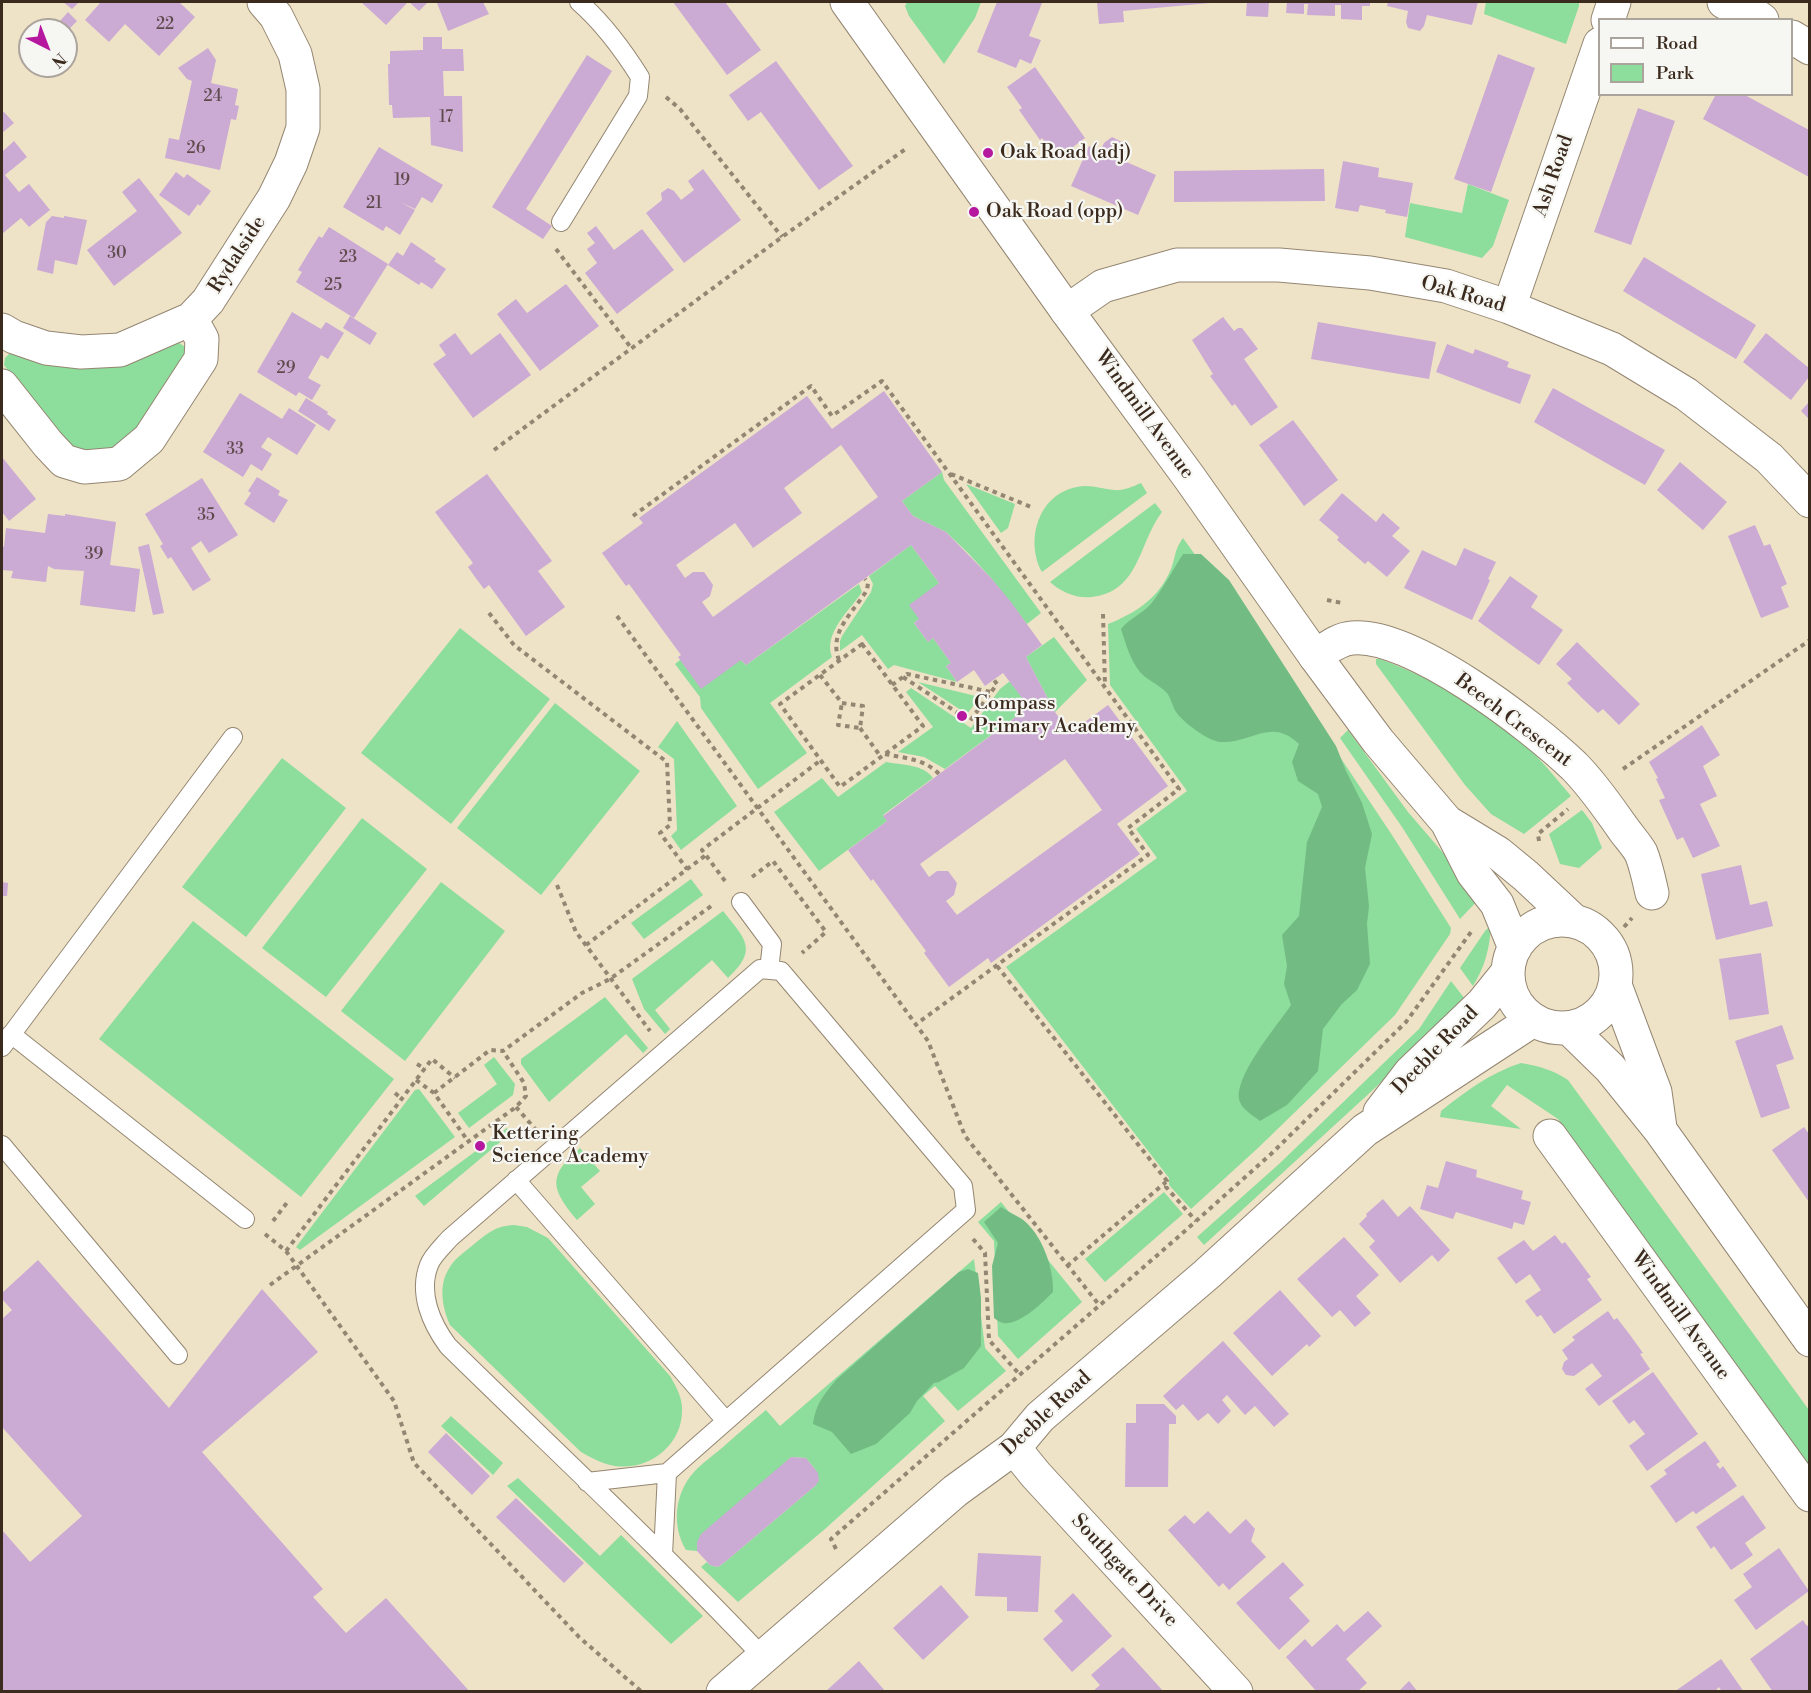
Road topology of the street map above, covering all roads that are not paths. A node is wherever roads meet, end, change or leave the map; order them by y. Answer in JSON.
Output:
{"nodes":[{"id":1,"x":264,"y":2,"type":"edge"},
{"id":2,"x":579,"y":2,"type":"edge"},
{"id":3,"x":848,"y":2,"type":"edge"},
{"id":4,"x":1614,"y":2,"type":"edge"},
{"id":5,"x":1724,"y":2,"type":"edge"},
{"id":6,"x":1609,"y":18,"type":"edge"},
{"id":7,"x":1759,"y":18,"type":"edge"},
{"id":8,"x":1793,"y":38,"type":"edge"},
{"id":9,"x":1598,"y":47,"type":"edge"},
{"id":10,"x":1809,"y":48,"type":"edge"},
{"id":11,"x":561,"y":222,"type":"road end"},
{"id":12,"x":1509,"y":307,"type":"junction"},
{"id":13,"x":1067,"y":310,"type":"junction"},
{"id":14,"x":191,"y":319,"type":"junction"},
{"id":15,"x":2,"y":330,"type":"edge"},
{"id":16,"x":2,"y":386,"type":"edge"},
{"id":17,"x":1809,"y":501,"type":"edge"},
{"id":18,"x":1316,"y":656,"type":"junction"},
{"id":19,"x":233,"y":737,"type":"dead end"},
{"id":20,"x":1447,"y":822,"type":"junction"},
{"id":21,"x":1652,"y":893,"type":"dead end"},
{"id":22,"x":736,"y":897,"type":"road end"},
{"id":23,"x":1574,"y":921,"type":"junction"},
{"id":24,"x":1511,"y":960,"type":"junction"},
{"id":25,"x":769,"y":970,"type":"junction"},
{"id":26,"x":1615,"y":985,"type":"junction"},
{"id":27,"x":1533,"y":1020,"type":"junction"},
{"id":28,"x":1569,"y":1028,"type":"junction"},
{"id":29,"x":6,"y":1040,"type":"edge"},
{"id":30,"x":1365,"y":1130,"type":"junction"},
{"id":31,"x":1660,"y":1130,"type":"junction"},
{"id":32,"x":1550,"y":1136,"type":"dead end"},
{"id":33,"x":2,"y":1145,"type":"edge"},
{"id":34,"x":516,"y":1180,"type":"junction"},
{"id":35,"x":245,"y":1219,"type":"road end"},
{"id":36,"x":1809,"y":1340,"type":"edge"},
{"id":37,"x":178,"y":1355,"type":"dead end"},
{"id":38,"x":726,"y":1421,"type":"junction"},
{"id":39,"x":1014,"y":1448,"type":"junction"},
{"id":40,"x":668,"y":1473,"type":"junction"},
{"id":41,"x":587,"y":1482,"type":"junction"},
{"id":42,"x":1809,"y":1495,"type":"edge"},
{"id":43,"x":663,"y":1555,"type":"junction"},
{"id":44,"x":763,"y":1657,"type":"junction"},
{"id":45,"x":723,"y":1692,"type":"edge"},
{"id":46,"x":1236,"y":1692,"type":"edge"}],
"edges":[{"from":1,"to":14,"type":"street","name":"Rydalside"},
{"from":2,"to":11,"type":"lane"},
{"from":3,"to":13,"type":"street","name":"Windmill Avenue"},
{"from":4,"to":6,"type":"street"},
{"from":5,"to":7,"type":"street"},
{"from":8,"to":10,"type":"street"},
{"from":9,"to":12,"type":"street","name":"Ash Road"},
{"from":12,"to":13,"type":"street","name":"Oak Road"},
{"from":12,"to":17,"type":"street","name":"Oak Road"},
{"from":13,"to":18,"type":"street","name":"Windmill Avenue"},
{"from":14,"to":15,"type":"street","name":"Rydalside"},
{"from":14,"to":16,"type":"street"},
{"from":18,"to":20,"type":"street","name":"Windmill Avenue"},
{"from":18,"to":21,"type":"street","name":"Beech Crescent"},
{"from":19,"to":29,"type":"lane"},
{"from":20,"to":23,"type":"street","name":"Windmill Avenue"},
{"from":20,"to":24,"type":"street","name":"Windmill Avenue"},
{"from":22,"to":25,"type":"lane"},
{"from":23,"to":24,"type":"street"},
{"from":23,"to":26,"type":"street"},
{"from":24,"to":27,"type":"street"},
{"from":24,"to":30,"type":"street","name":"Deeble Road"},
{"from":25,"to":34,"type":"lane"},
{"from":25,"to":38,"type":"lane"},
{"from":26,"to":28,"type":"street"},
{"from":26,"to":31,"type":"street"},
{"from":27,"to":28,"type":"street"},
{"from":27,"to":30,"type":"street","name":"Deeble Road"},
{"from":28,"to":31,"type":"street"},
{"from":29,"to":35,"type":"lane"},
{"from":30,"to":39,"type":"street","name":"Deeble Road"},
{"from":31,"to":36,"type":"street"},
{"from":32,"to":42,"type":"street","name":"Windmill Avenue"},
{"from":33,"to":37,"type":"lane"},
{"from":34,"to":38,"type":"lane"},
{"from":34,"to":41,"type":"lane"},
{"from":38,"to":40,"type":"lane"},
{"from":39,"to":44,"type":"street","name":"Deeble Road"},
{"from":39,"to":46,"type":"street","name":"Southgate Drive"},
{"from":40,"to":41,"type":"lane"},
{"from":40,"to":43,"type":"lane"},
{"from":41,"to":43,"type":"lane"},
{"from":43,"to":44,"type":"lane"},
{"from":44,"to":45,"type":"street","name":"Deeble Road"}]}
